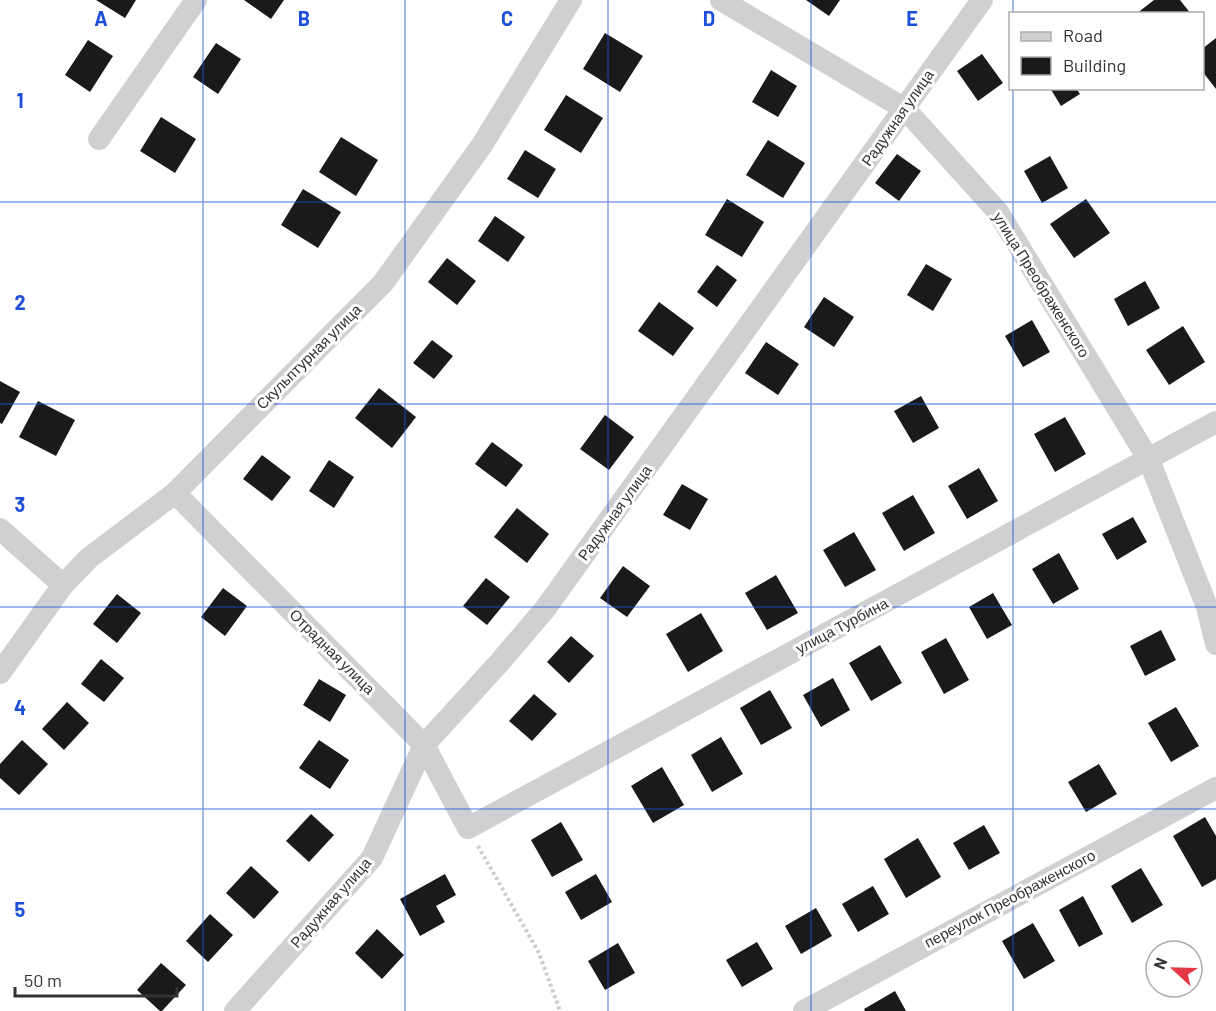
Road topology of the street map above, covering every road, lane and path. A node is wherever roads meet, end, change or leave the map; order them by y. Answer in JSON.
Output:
{"nodes":[{"id":1,"x":196,"y":0,"type":"edge"},
{"id":2,"x":571,"y":0,"type":"edge"},
{"id":3,"x":721,"y":0,"type":"edge"},
{"id":4,"x":982,"y":0,"type":"edge"},
{"id":5,"x":905,"y":110,"type":"junction"},
{"id":6,"x":99,"y":139,"type":"dead end"},
{"id":7,"x":1216,"y":422,"type":"edge"},
{"id":8,"x":1149,"y":460,"type":"junction"},
{"id":9,"x":175,"y":493,"type":"junction"},
{"id":10,"x":0,"y":529,"type":"edge"},
{"id":11,"x":63,"y":585,"type":"junction"},
{"id":12,"x":1216,"y":644,"type":"edge"},
{"id":13,"x":0,"y":673,"type":"edge"},
{"id":14,"x":424,"y":745,"type":"junction"},
{"id":15,"x":1216,"y":788,"type":"edge"},
{"id":16,"x":468,"y":828,"type":"junction"},
{"id":17,"x":235,"y":1011,"type":"edge"},
{"id":18,"x":560,"y":1011,"type":"edge"},
{"id":19,"x":804,"y":1011,"type":"edge"}],
"edges":[{"from":1,"to":6,"type":"street"},
{"from":2,"to":9,"type":"street","name":"Скульптурная улица"},
{"from":3,"to":5,"type":"street","name":"улица Преображенского"},
{"from":4,"to":5,"type":"street","name":"Радужная улица"},
{"from":5,"to":8,"type":"street","name":"улица Преображенского"},
{"from":5,"to":14,"type":"street","name":"Радужная улица"},
{"from":7,"to":8,"type":"street","name":"улица Турбина"},
{"from":8,"to":12,"type":"street","name":"улица Преображенского"},
{"from":8,"to":16,"type":"street","name":"улица Турбина"},
{"from":9,"to":11,"type":"street","name":"Скульптурная улица"},
{"from":9,"to":14,"type":"street","name":"Отрадная улица"},
{"from":10,"to":11,"type":"street"},
{"from":11,"to":13,"type":"street","name":"Скульптурная улица"},
{"from":14,"to":16,"type":"street","name":"Отрадная улица"},
{"from":14,"to":17,"type":"street","name":"Радужная улица"},
{"from":15,"to":19,"type":"street","name":"переулок Преображенского"},
{"from":16,"to":18,"type":"path"}]}
